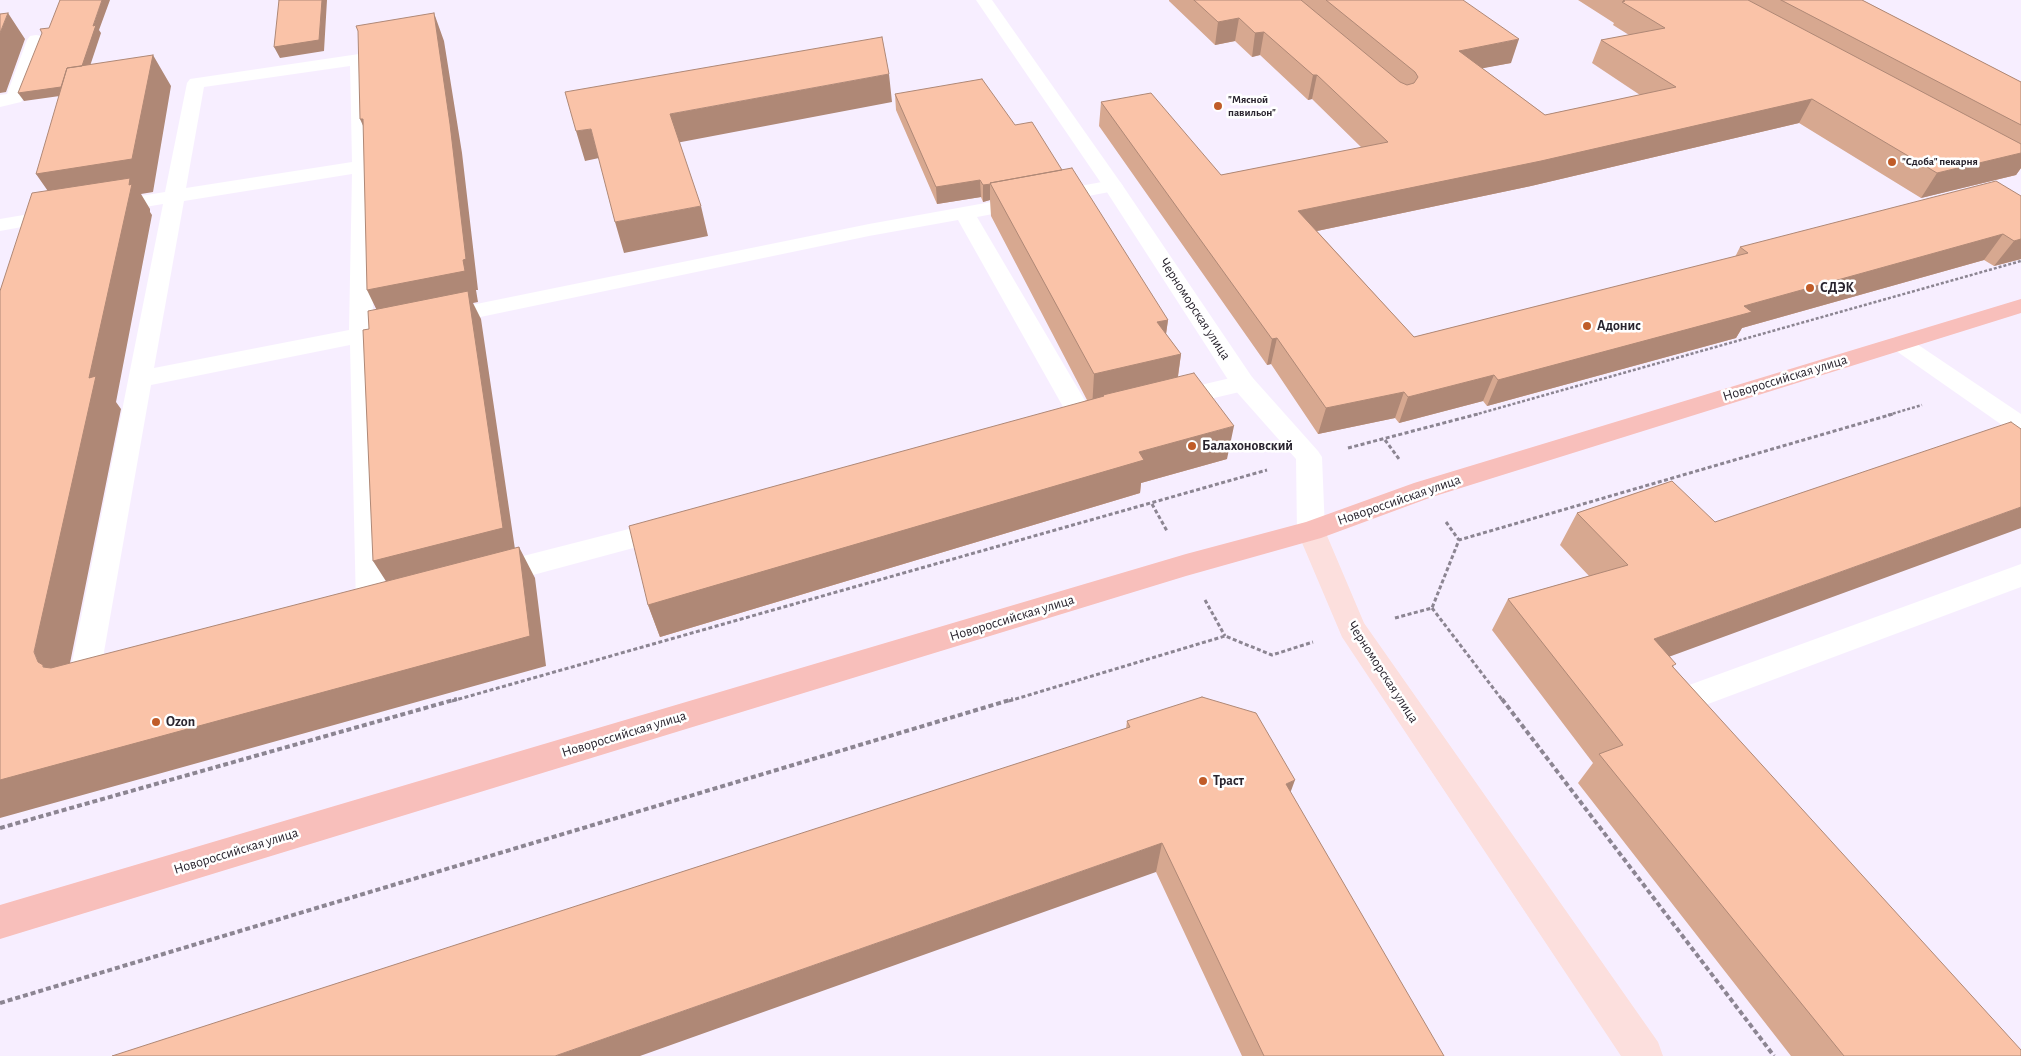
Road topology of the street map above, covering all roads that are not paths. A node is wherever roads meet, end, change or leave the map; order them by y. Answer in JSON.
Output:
{"nodes":[{"id":1,"x":984,"y":0,"type":"edge"},
{"id":2,"x":36,"y":40,"type":"dead end"},
{"id":3,"x":0,"y":101,"type":"edge"},
{"id":4,"x":362,"y":166,"type":"junction"},
{"id":5,"x":1114,"y":186,"type":"junction"},
{"id":6,"x":175,"y":196,"type":"junction"},
{"id":7,"x":964,"y":213,"type":"junction"},
{"id":8,"x":0,"y":225,"type":"edge"},
{"id":9,"x":2021,"y":306,"type":"edge"},
{"id":10,"x":361,"y":335,"type":"junction"},
{"id":11,"x":1900,"y":343,"type":"junction"},
{"id":12,"x":141,"y":379,"type":"junction"},
{"id":13,"x":1244,"y":383,"type":"junction"},
{"id":14,"x":1150,"y":405,"type":"edge"},
{"id":15,"x":2021,"y":426,"type":"edge"},
{"id":16,"x":1055,"y":428,"type":"edge"},
{"id":17,"x":689,"y":524,"type":"edge"},
{"id":18,"x":1311,"y":531,"type":"junction"},
{"id":19,"x":2021,"y":575,"type":"edge"},
{"id":20,"x":468,"y":581,"type":"edge"},
{"id":21,"x":371,"y":606,"type":"edge"},
{"id":22,"x":122,"y":672,"type":"edge"},
{"id":23,"x":1692,"y":697,"type":"edge"},
{"id":24,"x":0,"y":922,"type":"edge"},
{"id":25,"x":1644,"y":1056,"type":"edge"}],
"edges":[{"from":1,"to":5,"type":"street","name":"Черноморская улица"},
{"from":2,"to":3,"type":"street"},
{"from":4,"to":6,"type":"street"},
{"from":4,"to":6,"type":"street"},
{"from":4,"to":10,"type":"street"},
{"from":5,"to":7,"type":"street"},
{"from":5,"to":13,"type":"street","name":"Черноморская улица"},
{"from":6,"to":8,"type":"street"},
{"from":6,"to":12,"type":"street"},
{"from":7,"to":10,"type":"street"},
{"from":7,"to":16,"type":"street"},
{"from":9,"to":11,"type":"main road","name":"Новороссийская улица"},
{"from":10,"to":12,"type":"street"},
{"from":10,"to":21,"type":"street"},
{"from":11,"to":15,"type":"street"},
{"from":11,"to":18,"type":"main road","name":"Новороссийская улица"},
{"from":12,"to":22,"type":"street"},
{"from":13,"to":14,"type":"street"},
{"from":13,"to":18,"type":"street","name":"Черноморская улица"},
{"from":17,"to":20,"type":"street"},
{"from":18,"to":24,"type":"main road","name":"Новороссийская улица"},
{"from":18,"to":25,"type":"main road","name":"Черноморская улица"},
{"from":19,"to":23,"type":"street"}]}
